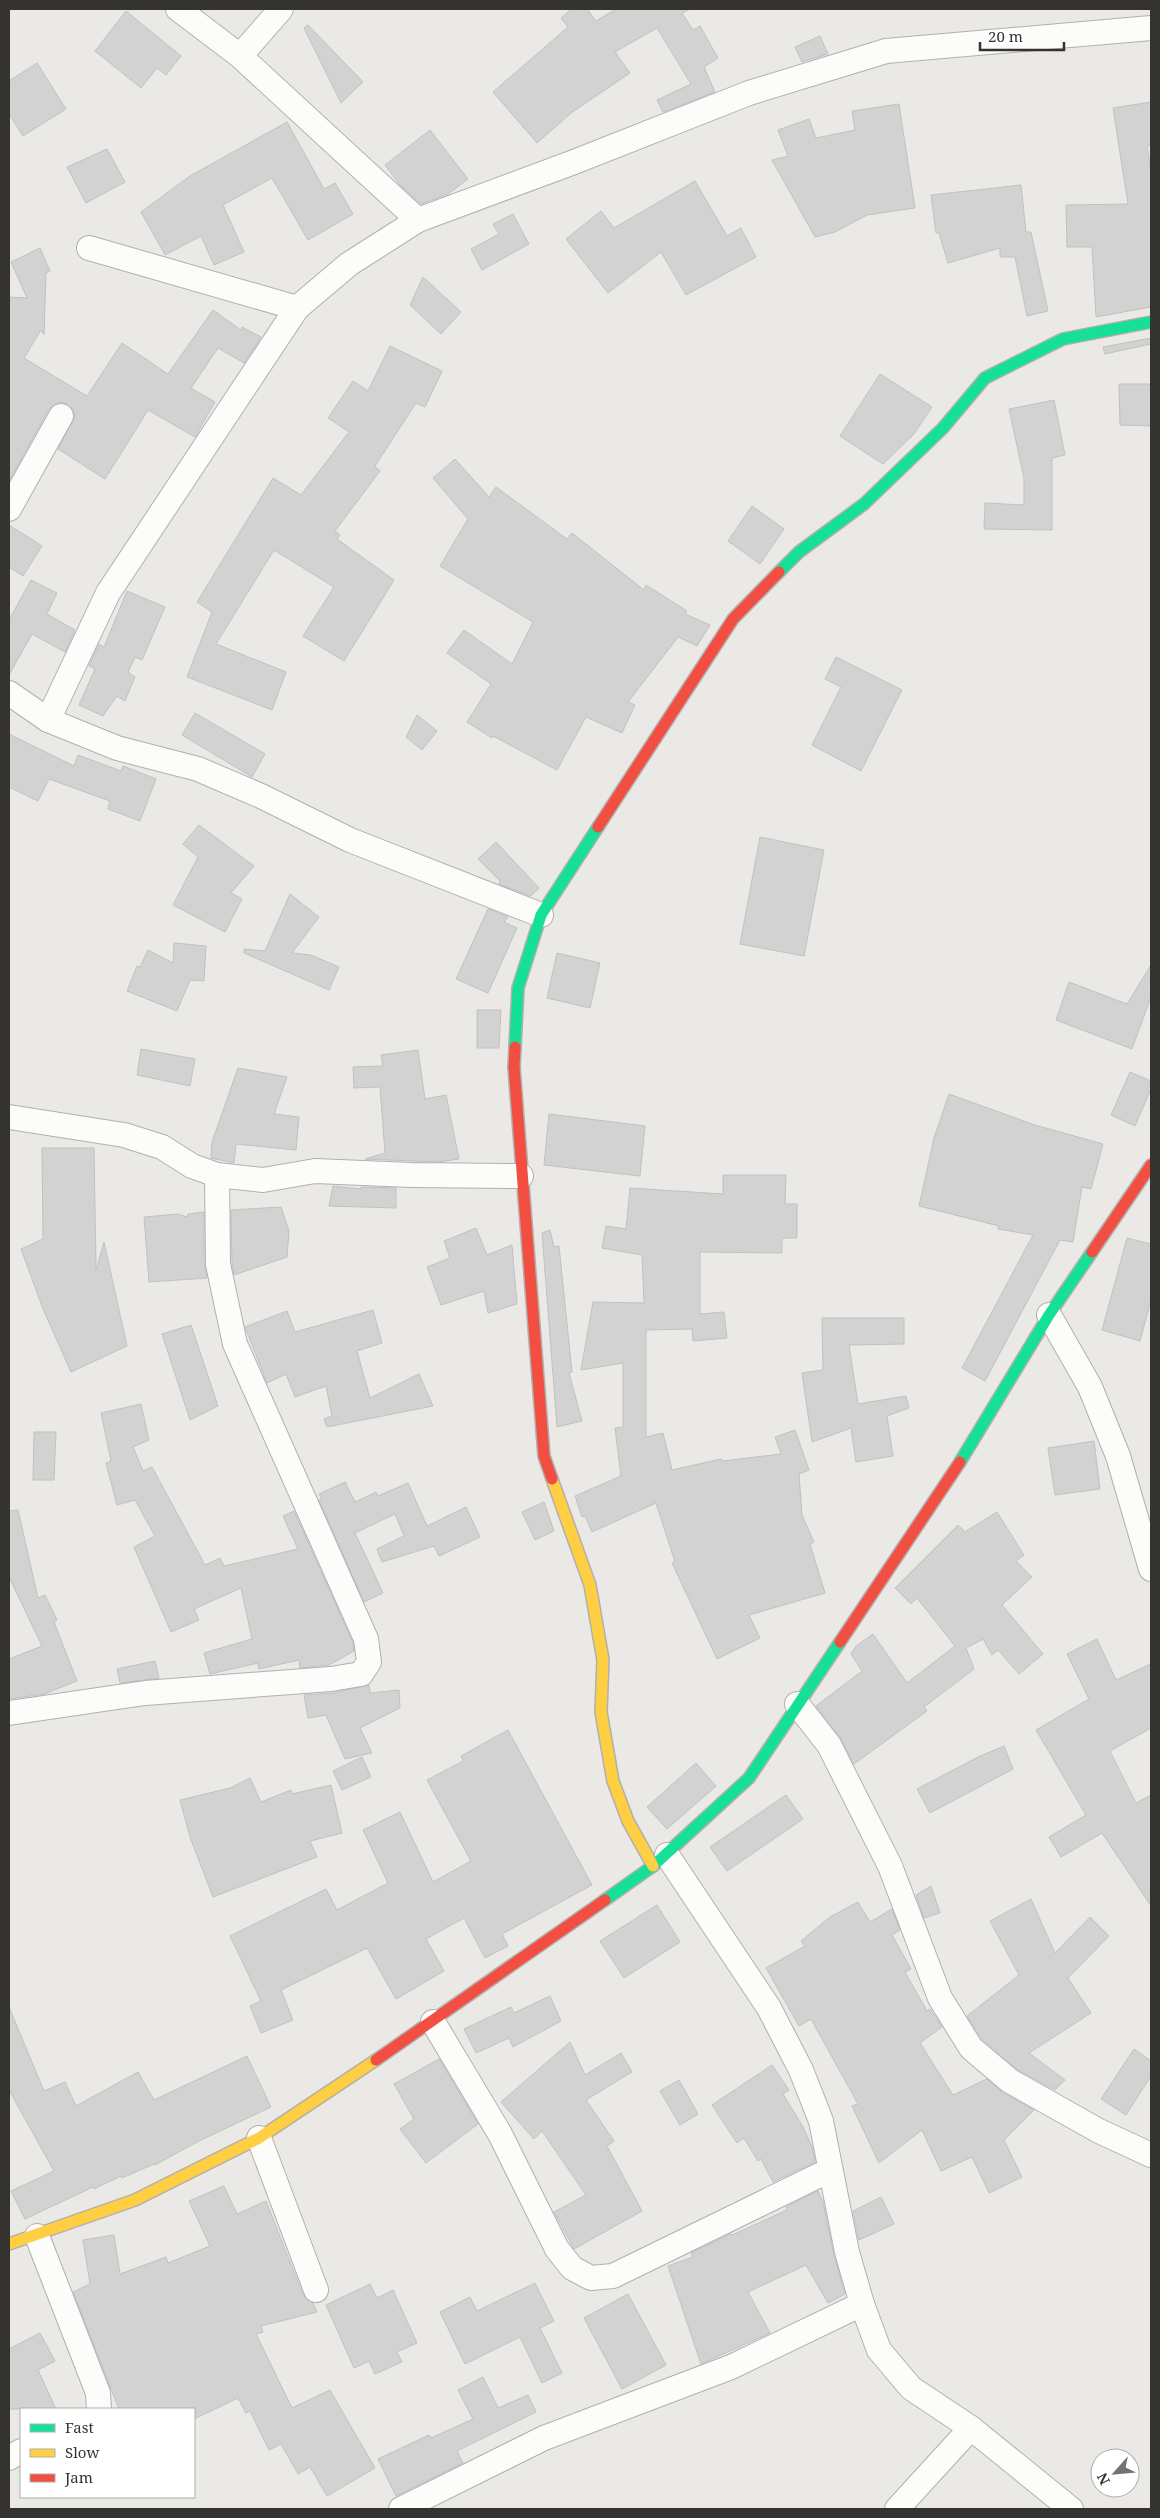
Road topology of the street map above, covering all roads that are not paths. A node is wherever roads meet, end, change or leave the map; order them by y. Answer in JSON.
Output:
{"nodes":[{"id":1,"x":178,"y":9,"type":"edge"},
{"id":2,"x":281,"y":9,"type":"edge"},
{"id":3,"x":1151,"y":28,"type":"edge"},
{"id":4,"x":240,"y":56,"type":"junction"},
{"id":5,"x":418,"y":220,"type":"junction"},
{"id":6,"x":90,"y":248,"type":"dead end"},
{"id":7,"x":297,"y":308,"type":"junction"},
{"id":8,"x":1151,"y":322,"type":"edge"},
{"id":9,"x":61,"y":416,"type":"dead end"},
{"id":10,"x":9,"y":509,"type":"edge"},
{"id":11,"x":9,"y":693,"type":"edge"},
{"id":12,"x":48,"y":720,"type":"junction"},
{"id":13,"x":541,"y":915,"type":"junction"},
{"id":14,"x":9,"y":1117,"type":"edge"},
{"id":15,"x":1151,"y":1165,"type":"edge"},
{"id":16,"x":217,"y":1176,"type":"junction"},
{"id":17,"x":521,"y":1176,"type":"junction"},
{"id":18,"x":1049,"y":1315,"type":"junction"},
{"id":19,"x":1145,"y":1533,"type":"edge"},
{"id":20,"x":1151,"y":1569,"type":"edge"},
{"id":21,"x":797,"y":1704,"type":"junction"},
{"id":22,"x":9,"y":1713,"type":"edge"},
{"id":23,"x":660,"y":1860,"type":"junction"},
{"id":24,"x":433,"y":2022,"type":"junction"},
{"id":25,"x":259,"y":2138,"type":"junction"},
{"id":26,"x":1151,"y":2155,"type":"edge"},
{"id":27,"x":830,"y":2170,"type":"junction"},
{"id":28,"x":37,"y":2236,"type":"junction"},
{"id":29,"x":9,"y":2244,"type":"edge"},
{"id":30,"x":316,"y":2290,"type":"dead end"},
{"id":31,"x":862,"y":2304,"type":"junction"},
{"id":32,"x":98,"y":2408,"type":"edge"},
{"id":33,"x":970,"y":2428,"type":"junction"},
{"id":34,"x":401,"y":2509,"type":"edge"},
{"id":35,"x":897,"y":2509,"type":"edge"},
{"id":36,"x":1071,"y":2509,"type":"edge"}],
"edges":[{"from":1,"to":4,"type":"street"},
{"from":2,"to":4,"type":"street"},
{"from":3,"to":5,"type":"street"},
{"from":4,"to":5,"type":"street"},
{"from":5,"to":7,"type":"street"},
{"from":6,"to":7,"type":"street"},
{"from":7,"to":12,"type":"street"},
{"from":8,"to":13,"type":"street"},
{"from":9,"to":10,"type":"street"},
{"from":11,"to":12,"type":"street"},
{"from":12,"to":13,"type":"street"},
{"from":13,"to":17,"type":"street"},
{"from":14,"to":16,"type":"street"},
{"from":15,"to":18,"type":"street"},
{"from":16,"to":17,"type":"street"},
{"from":16,"to":22,"type":"street"},
{"from":17,"to":23,"type":"street"},
{"from":18,"to":19,"type":"street"},
{"from":18,"to":21,"type":"street"},
{"from":19,"to":20,"type":"street"},
{"from":21,"to":23,"type":"street"},
{"from":21,"to":26,"type":"street"},
{"from":23,"to":24,"type":"street"},
{"from":23,"to":27,"type":"street"},
{"from":24,"to":25,"type":"street"},
{"from":24,"to":27,"type":"street"},
{"from":25,"to":28,"type":"street"},
{"from":25,"to":30,"type":"street"},
{"from":27,"to":31,"type":"street"},
{"from":28,"to":29,"type":"street"},
{"from":28,"to":32,"type":"street"},
{"from":31,"to":33,"type":"street"},
{"from":31,"to":34,"type":"street"},
{"from":33,"to":35,"type":"street"},
{"from":33,"to":36,"type":"street"}]}
